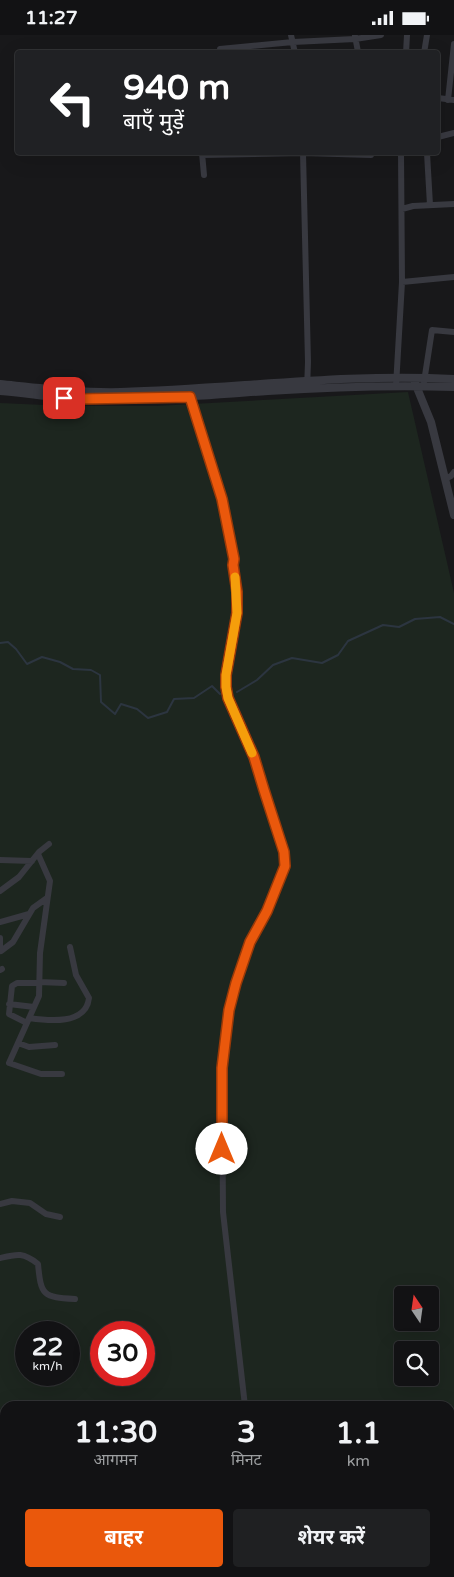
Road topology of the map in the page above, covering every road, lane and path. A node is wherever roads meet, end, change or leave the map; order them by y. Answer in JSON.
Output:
{"nodes":[{"id":1,"x":381,"y":35,"type":"edge"},
{"id":2,"x":408,"y":35,"type":"edge"},
{"id":3,"x":427,"y":35,"type":"edge"},
{"id":4,"x":355,"y":37,"type":"edge"},
{"id":5,"x":292,"y":39,"type":"edge"},
{"id":6,"x":454,"y":44,"type":"edge"},
{"id":7,"x":220,"y":50,"type":"edge"},
{"id":8,"x":358,"y":50,"type":"edge"},
{"id":9,"x":406,"y":50,"type":"edge"},
{"id":10,"x":424,"y":50,"type":"edge"},
{"id":11,"x":451,"y":100,"type":"edge"},
{"id":12,"x":454,"y":133,"type":"edge"},
{"id":13,"x":440,"y":136,"type":"edge"},
{"id":14,"x":202,"y":155,"type":"edge"},
{"id":15,"x":303,"y":155,"type":"edge"},
{"id":16,"x":402,"y":155,"type":"edge"},
{"id":17,"x":427,"y":155,"type":"edge"},
{"id":18,"x":204,"y":175,"type":"dead end"},
{"id":19,"x":454,"y":204,"type":"edge"},
{"id":20,"x":430,"y":205,"type":"junction"},
{"id":21,"x":402,"y":209,"type":"junction"},
{"id":22,"x":454,"y":277,"type":"edge"},
{"id":23,"x":402,"y":282,"type":"junction"},
{"id":24,"x":454,"y":331,"type":"edge"},
{"id":25,"x":397,"y":377,"type":"junction"},
{"id":26,"x":425,"y":377,"type":"junction"},
{"id":27,"x":454,"y":379,"type":"edge"},
{"id":28,"x":418,"y":383,"type":"junction"},
{"id":29,"x":0,"y":384,"type":"edge"},
{"id":30,"x":307,"y":385,"type":"junction"},
{"id":31,"x":396,"y":386,"type":"junction"},
{"id":32,"x":454,"y":387,"type":"edge"},
{"id":33,"x":0,"y":391,"type":"edge"},
{"id":34,"x":190,"y":397,"type":"junction"},
{"id":35,"x":454,"y":472,"type":"edge"},
{"id":36,"x":445,"y":479,"type":"junction"},
{"id":37,"x":454,"y":515,"type":"edge"},
{"id":38,"x":49,"y":844,"type":"dead end"},
{"id":39,"x":38,"y":854,"type":"junction"},
{"id":40,"x":0,"y":860,"type":"edge"},
{"id":41,"x":32,"y":861,"type":"junction"},
{"id":42,"x":0,"y":891,"type":"edge"},
{"id":43,"x":47,"y":898,"type":"junction"},
{"id":44,"x":29,"y":914,"type":"junction"},
{"id":45,"x":0,"y":921,"type":"edge"},
{"id":46,"x":0,"y":938,"type":"edge"},
{"id":47,"x":70,"y":947,"type":"dead end"},
{"id":48,"x":0,"y":951,"type":"edge"},
{"id":49,"x":39,"y":982,"type":"junction"},
{"id":50,"x":64,"y":983,"type":"dead end"},
{"id":51,"x":9,"y":1006,"type":"junction"},
{"id":52,"x":34,"y":1007,"type":"junction"},
{"id":53,"x":0,"y":1011,"type":"edge"},
{"id":54,"x":28,"y":1021,"type":"junction"},
{"id":55,"x":18,"y":1043,"type":"junction"},
{"id":56,"x":55,"y":1045,"type":"dead end"},
{"id":57,"x":62,"y":1074,"type":"dead end"},
{"id":58,"x":0,"y":1204,"type":"edge"},
{"id":59,"x":60,"y":1217,"type":"dead end"},
{"id":60,"x":0,"y":1259,"type":"edge"},
{"id":61,"x":75,"y":1299,"type":"dead end"},
{"id":62,"x":244,"y":1401,"type":"edge"}],
"edges":[{"from":1,"to":4,"type":"street"},
{"from":2,"to":9,"type":"street"},
{"from":3,"to":10,"type":"street"},
{"from":4,"to":5,"type":"street"},
{"from":4,"to":8,"type":"street"},
{"from":5,"to":7,"type":"street"},
{"from":6,"to":11,"type":"street"},
{"from":12,"to":13,"type":"street"},
{"from":14,"to":18,"type":"street"},
{"from":15,"to":30,"type":"street"},
{"from":16,"to":21,"type":"street"},
{"from":17,"to":20,"type":"street"},
{"from":19,"to":20,"type":"street"},
{"from":20,"to":21,"type":"street"},
{"from":21,"to":23,"type":"street"},
{"from":22,"to":23,"type":"street"},
{"from":23,"to":25,"type":"street"},
{"from":24,"to":26,"type":"street"},
{"from":25,"to":28,"type":"street"},
{"from":25,"to":30,"type":"street"},
{"from":25,"to":31,"type":"street"},
{"from":26,"to":27,"type":"street"},
{"from":26,"to":28,"type":"street"},
{"from":28,"to":31,"type":"street"},
{"from":28,"to":32,"type":"street"},
{"from":28,"to":36,"type":"street"},
{"from":29,"to":30,"type":"street"},
{"from":30,"to":31,"type":"street"},
{"from":30,"to":34,"type":"street"},
{"from":33,"to":34,"type":"street"},
{"from":34,"to":62,"type":"street"},
{"from":35,"to":36,"type":"street"},
{"from":36,"to":37,"type":"street"},
{"from":38,"to":39,"type":"street"},
{"from":39,"to":41,"type":"street"},
{"from":39,"to":43,"type":"street"},
{"from":40,"to":41,"type":"street"},
{"from":41,"to":42,"type":"street"},
{"from":43,"to":44,"type":"street"},
{"from":43,"to":49,"type":"street"},
{"from":44,"to":45,"type":"street"},
{"from":44,"to":48,"type":"street"},
{"from":46,"to":48,"type":"street"},
{"from":47,"to":54,"type":"street"},
{"from":49,"to":50,"type":"street"},
{"from":49,"to":51,"type":"street"},
{"from":49,"to":52,"type":"street"},
{"from":51,"to":52,"type":"street"},
{"from":51,"to":53,"type":"street"},
{"from":51,"to":54,"type":"street"},
{"from":52,"to":54,"type":"street"},
{"from":54,"to":55,"type":"street"},
{"from":55,"to":56,"type":"street"},
{"from":55,"to":57,"type":"street"},
{"from":58,"to":59,"type":"street"},
{"from":60,"to":61,"type":"street"}]}
